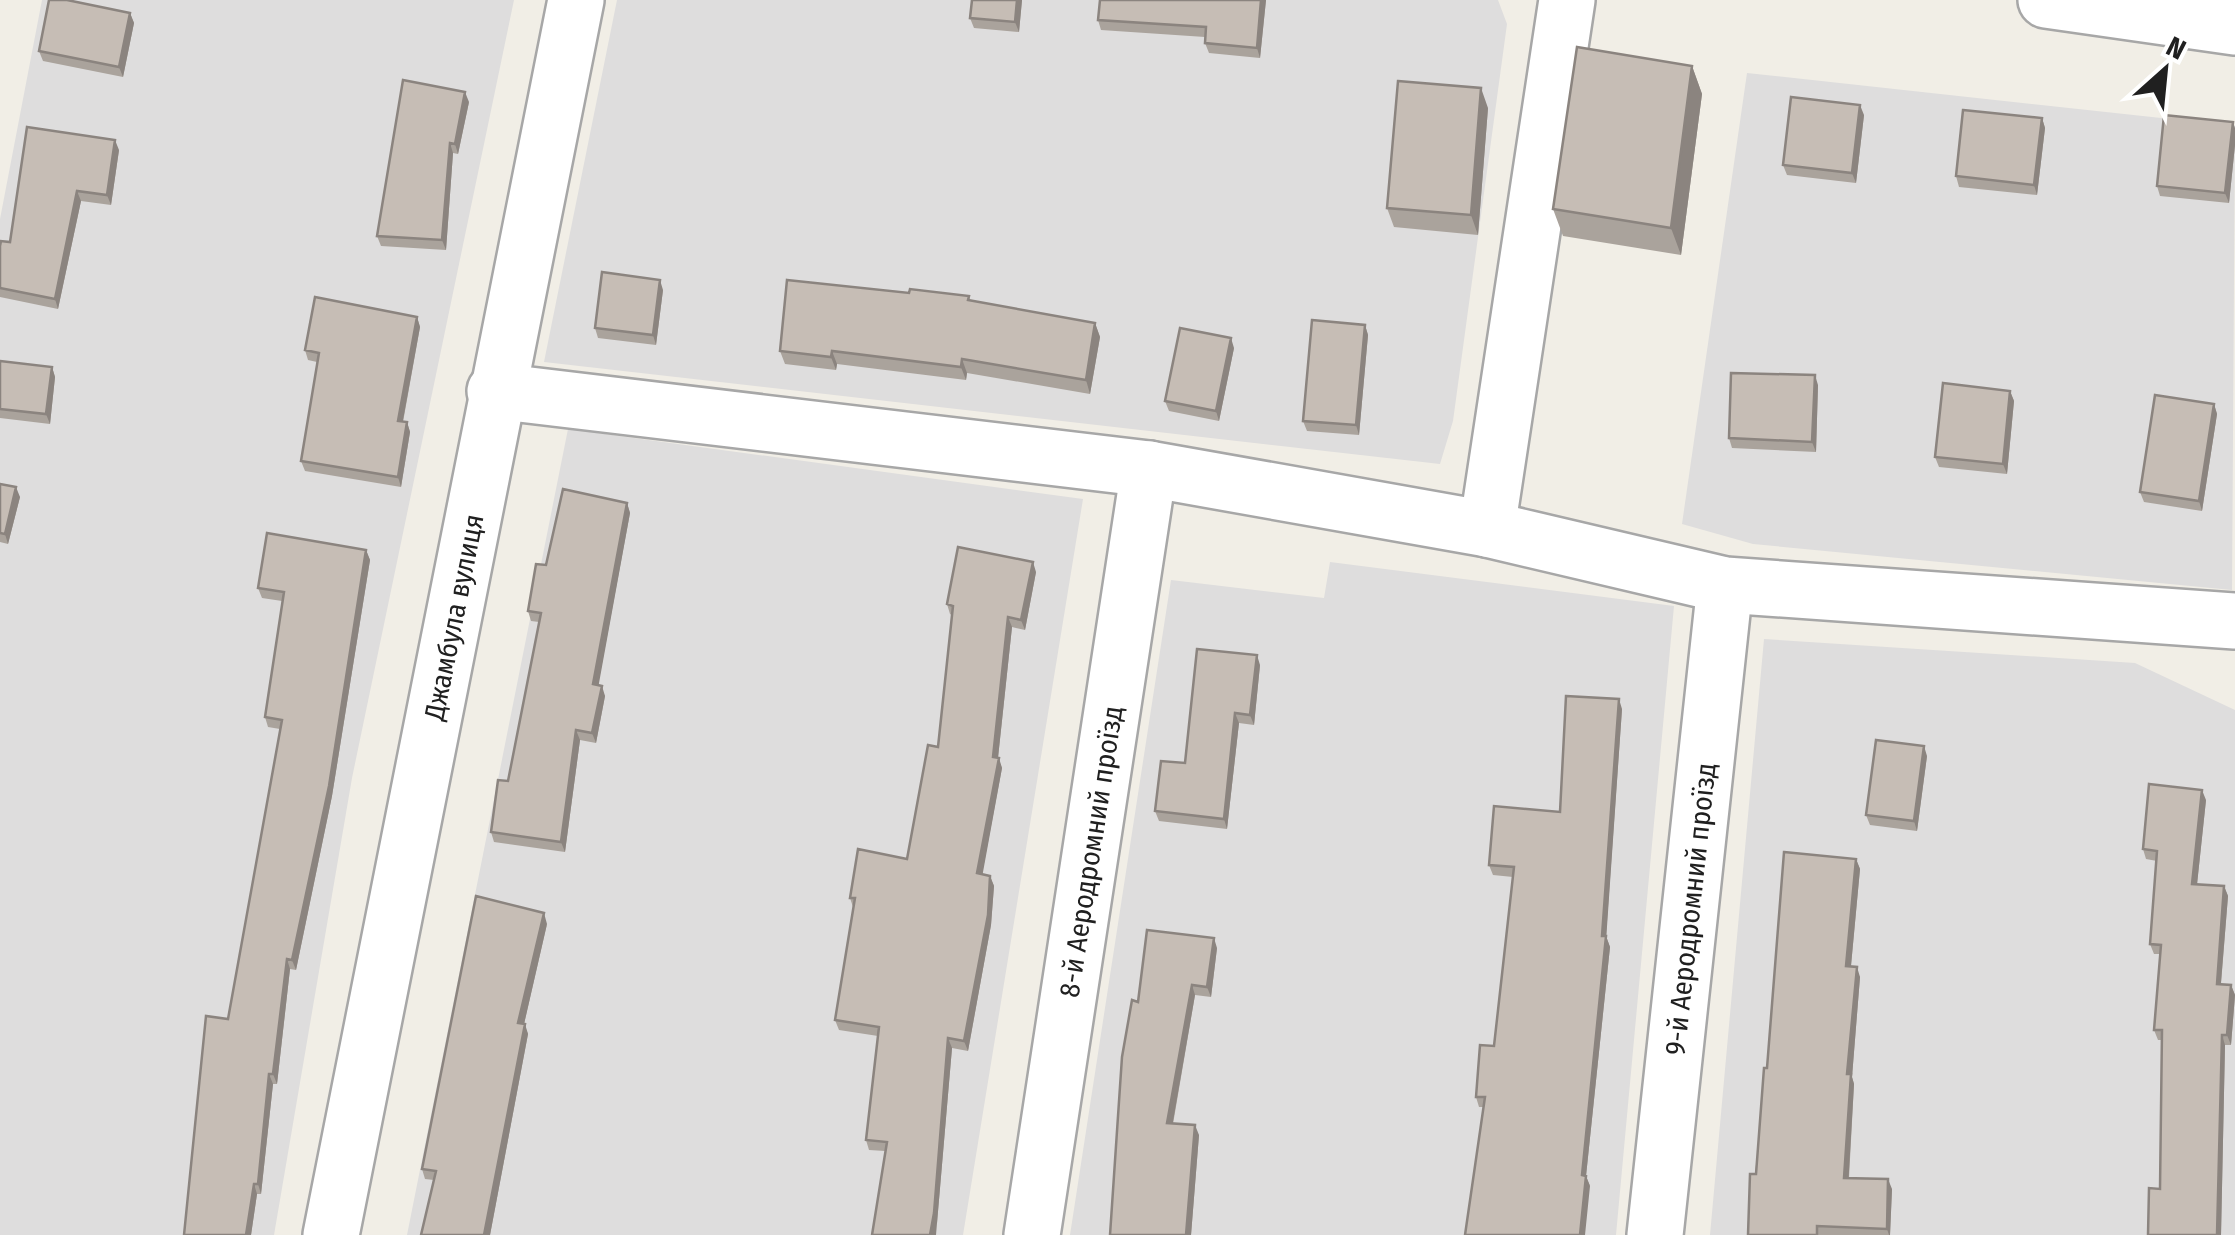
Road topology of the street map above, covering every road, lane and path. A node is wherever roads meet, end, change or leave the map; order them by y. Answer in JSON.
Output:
{"nodes":[{"id":1,"x":576,"y":0,"type":"edge"},
{"id":2,"x":1567,"y":0,"type":"edge"},
{"id":3,"x":2046,"y":0,"type":"edge"},
{"id":4,"x":2235,"y":27,"type":"edge"},
{"id":5,"x":495,"y":391,"type":"junction"},
{"id":6,"x":1149,"y":470,"type":"junction"},
{"id":7,"x":1487,"y":529,"type":"junction"},
{"id":8,"x":1725,"y":585,"type":"junction"},
{"id":9,"x":2235,"y":621,"type":"edge"},
{"id":10,"x":331,"y":1235,"type":"edge"},
{"id":11,"x":1032,"y":1235,"type":"edge"},
{"id":12,"x":1655,"y":1235,"type":"edge"}],
"edges":[{"from":1,"to":5,"type":"street","name":"Джамбула вулиця"},
{"from":2,"to":7,"type":"street"},
{"from":3,"to":4,"type":"street"},
{"from":5,"to":6,"type":"street"},
{"from":5,"to":10,"type":"street","name":"Джамбула вулиця"},
{"from":6,"to":7,"type":"street"},
{"from":6,"to":11,"type":"street","name":"8-й Аеродромний проїзд"},
{"from":7,"to":8,"type":"street"},
{"from":8,"to":9,"type":"street"},
{"from":8,"to":12,"type":"street","name":"9-й Аеродромний проїзд"}]}
